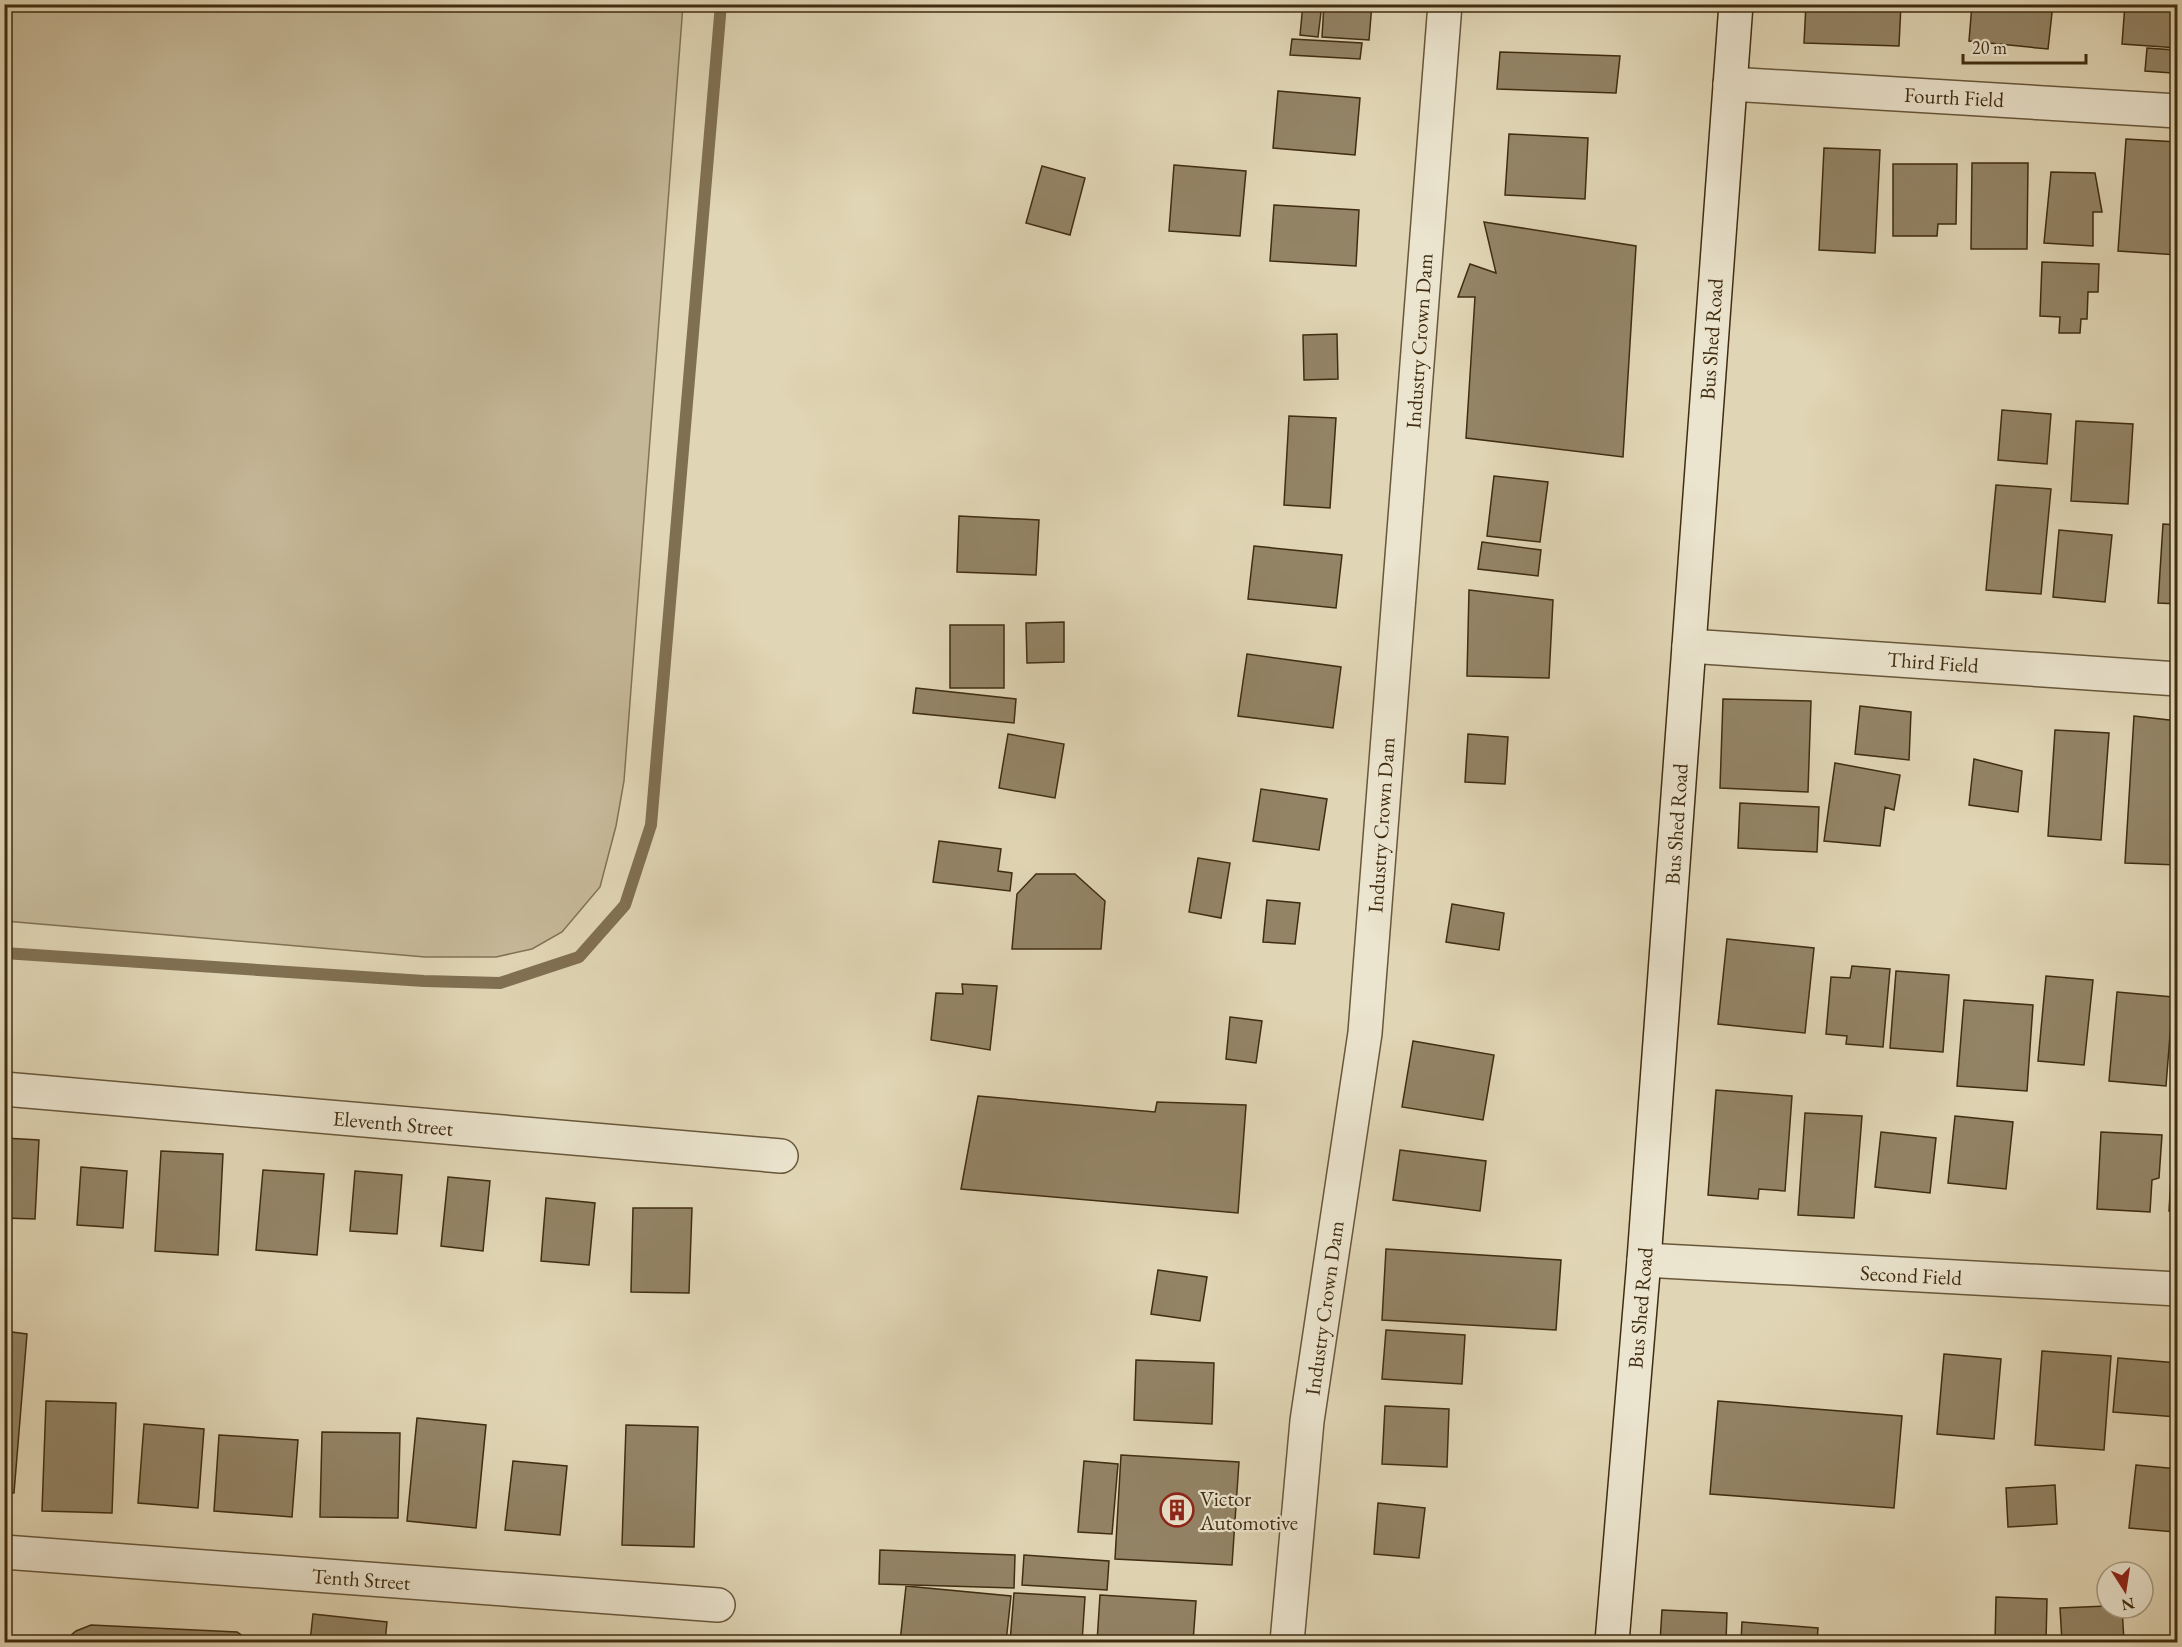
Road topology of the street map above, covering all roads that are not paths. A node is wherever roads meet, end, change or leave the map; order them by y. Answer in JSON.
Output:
{"nodes":[{"id":1,"x":1445,"y":4,"type":"edge"},
{"id":2,"x":1736,"y":4,"type":"edge"},
{"id":3,"x":1730,"y":84,"type":"junction"},
{"id":4,"x":2178,"y":111,"type":"edge"},
{"id":5,"x":1689,"y":646,"type":"junction"},
{"id":6,"x":2178,"y":679,"type":"edge"},
{"id":7,"x":4,"y":1089,"type":"edge"},
{"id":8,"x":781,"y":1156,"type":"dead end"},
{"id":9,"x":1644,"y":1260,"type":"junction"},
{"id":10,"x":2178,"y":1289,"type":"edge"},
{"id":11,"x":4,"y":1552,"type":"edge"},
{"id":12,"x":718,"y":1605,"type":"dead end"},
{"id":13,"x":1287,"y":1642,"type":"edge"},
{"id":14,"x":1612,"y":1642,"type":"edge"}],
"edges":[{"from":1,"to":13,"type":"street","name":"Industry Crown Dam"},
{"from":2,"to":3,"type":"street","name":"Bus Shed Road"},
{"from":3,"to":4,"type":"street","name":"Fourth Field"},
{"from":3,"to":5,"type":"street","name":"Bus Shed Road"},
{"from":5,"to":6,"type":"street","name":"Third Field"},
{"from":5,"to":9,"type":"street","name":"Bus Shed Road"},
{"from":7,"to":8,"type":"street","name":"Eleventh Street"},
{"from":9,"to":10,"type":"street","name":"Second Field"},
{"from":9,"to":14,"type":"street","name":"Bus Shed Road"},
{"from":11,"to":12,"type":"street","name":"Tenth Street"}]}
